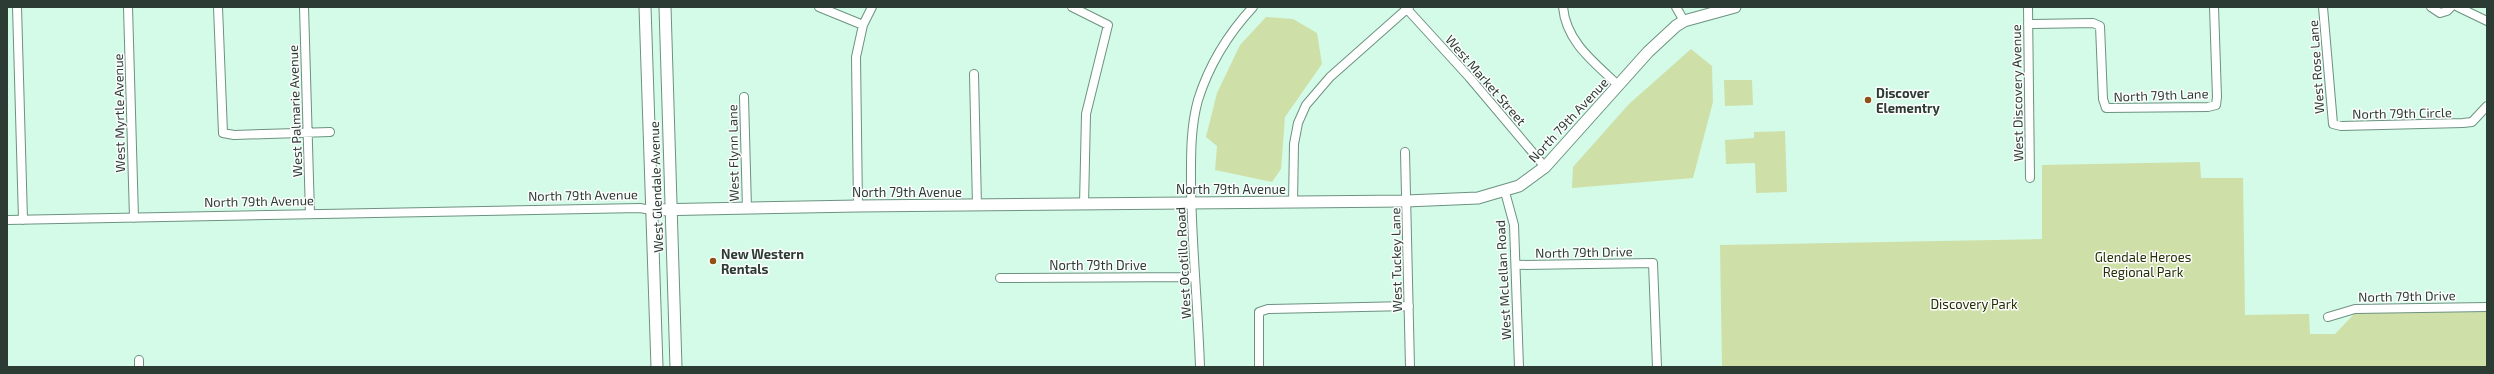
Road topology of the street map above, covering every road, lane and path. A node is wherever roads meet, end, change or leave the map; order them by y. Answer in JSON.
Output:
{"nodes":[{"id":1,"x":17,"y":7,"type":"edge"},
{"id":2,"x":128,"y":7,"type":"edge"},
{"id":3,"x":218,"y":7,"type":"edge"},
{"id":4,"x":304,"y":7,"type":"edge"},
{"id":5,"x":645,"y":7,"type":"edge"},
{"id":6,"x":665,"y":7,"type":"edge"},
{"id":7,"x":820,"y":7,"type":"edge"},
{"id":8,"x":872,"y":7,"type":"edge"},
{"id":9,"x":1072,"y":7,"type":"edge"},
{"id":10,"x":1253,"y":7,"type":"edge"},
{"id":11,"x":1563,"y":7,"type":"edge"},
{"id":12,"x":1676,"y":7,"type":"edge"},
{"id":13,"x":1735,"y":7,"type":"edge"},
{"id":14,"x":2028,"y":7,"type":"edge"},
{"id":15,"x":2214,"y":7,"type":"edge"},
{"id":16,"x":2323,"y":7,"type":"edge"},
{"id":17,"x":2431,"y":7,"type":"edge"},
{"id":18,"x":2451,"y":7,"type":"edge"},
{"id":19,"x":2458,"y":7,"type":"edge"},
{"id":20,"x":1408,"y":8,"type":"edge"},
{"id":21,"x":1684,"y":21,"type":"junction"},
{"id":22,"x":2487,"y":21,"type":"edge"},
{"id":23,"x":2028,"y":24,"type":"junction"},
{"id":24,"x":863,"y":25,"type":"junction"},
{"id":25,"x":974,"y":74,"type":"dead end"},
{"id":26,"x":1618,"y":85,"type":"junction"},
{"id":27,"x":744,"y":97,"type":"dead end"},
{"id":28,"x":2487,"y":106,"type":"edge"},
{"id":29,"x":2333,"y":124,"type":"joint"},
{"id":30,"x":330,"y":132,"type":"dead end"},
{"id":31,"x":308,"y":133,"type":"junction"},
{"id":32,"x":1405,"y":152,"type":"dead end"},
{"id":33,"x":1545,"y":167,"type":"junction"},
{"id":34,"x":2030,"y":178,"type":"dead end"},
{"id":35,"x":1505,"y":192,"type":"junction"},
{"id":36,"x":1406,"y":201,"type":"junction"},
{"id":37,"x":1191,"y":203,"type":"junction"},
{"id":38,"x":1293,"y":203,"type":"junction"},
{"id":39,"x":858,"y":206,"type":"junction"},
{"id":40,"x":977,"y":206,"type":"junction"},
{"id":41,"x":1084,"y":206,"type":"junction"},
{"id":42,"x":747,"y":209,"type":"junction"},
{"id":43,"x":652,"y":210,"type":"junction"},
{"id":44,"x":671,"y":210,"type":"junction"},
{"id":45,"x":310,"y":214,"type":"junction"},
{"id":46,"x":134,"y":218,"type":"junction"},
{"id":47,"x":7,"y":220,"type":"edge"},
{"id":48,"x":24,"y":220,"type":"junction"},
{"id":49,"x":1516,"y":265,"type":"junction"},
{"id":50,"x":1195,"y":277,"type":"junction"},
{"id":51,"x":1000,"y":278,"type":"dead end"},
{"id":52,"x":1409,"y":306,"type":"junction"},
{"id":53,"x":2487,"y":306,"type":"edge"},
{"id":54,"x":2328,"y":317,"type":"dead end"},
{"id":55,"x":657,"y":367,"type":"edge"},
{"id":56,"x":676,"y":367,"type":"edge"},
{"id":57,"x":1200,"y":367,"type":"edge"},
{"id":58,"x":1259,"y":367,"type":"edge"},
{"id":59,"x":1410,"y":367,"type":"edge"},
{"id":60,"x":1519,"y":367,"type":"edge"},
{"id":61,"x":1657,"y":367,"type":"edge"}],
"edges":[{"from":1,"to":48,"type":"street"},
{"from":2,"to":46,"type":"street","name":"West Myrtle Avenue"},
{"from":3,"to":31,"type":"street"},
{"from":4,"to":31,"type":"street","name":"West Palmarie Avenue"},
{"from":5,"to":43,"type":"street","name":"West Glendale Avenue"},
{"from":6,"to":44,"type":"street","name":"West Glendale Avenue"},
{"from":7,"to":24,"type":"street"},
{"from":8,"to":24,"type":"street"},
{"from":9,"to":41,"type":"street"},
{"from":10,"to":37,"type":"street","name":"West Ocotillo Road"},
{"from":11,"to":26,"type":"street"},
{"from":12,"to":21,"type":"street"},
{"from":13,"to":21,"type":"street","name":"North 79th Avenue"},
{"from":14,"to":23,"type":"street","name":"West Discovery Avenue"},
{"from":15,"to":23,"type":"street","name":"North 79th Lane"},
{"from":16,"to":29,"type":"street","name":"West Rose Lane"},
{"from":17,"to":18,"type":"street"},
{"from":19,"to":22,"type":"street"},
{"from":20,"to":33,"type":"street","name":"West Market Street"},
{"from":20,"to":38,"type":"street"},
{"from":21,"to":26,"type":"street","name":"North 79th Avenue"},
{"from":23,"to":34,"type":"street","name":"West Discovery Avenue"},
{"from":24,"to":39,"type":"street"},
{"from":25,"to":40,"type":"street"},
{"from":26,"to":33,"type":"street","name":"North 79th Avenue"},
{"from":27,"to":42,"type":"street","name":"West Flynn Lane"},
{"from":28,"to":29,"type":"street","name":"North 79th Circle"},
{"from":30,"to":31,"type":"street"},
{"from":31,"to":45,"type":"street","name":"West Palmarie Avenue"},
{"from":32,"to":36,"type":"street","name":"West Tuckey Lane"},
{"from":33,"to":35,"type":"street","name":"North 79th Avenue"},
{"from":35,"to":36,"type":"street","name":"North 79th Avenue"},
{"from":35,"to":49,"type":"street","name":"West McLellan Road"},
{"from":36,"to":38,"type":"street","name":"North 79th Avenue"},
{"from":36,"to":52,"type":"street","name":"West Tuckey Lane"},
{"from":37,"to":38,"type":"street","name":"North 79th Avenue"},
{"from":37,"to":41,"type":"street","name":"North 79th Avenue"},
{"from":37,"to":50,"type":"street","name":"West Ocotillo Road"},
{"from":39,"to":40,"type":"street","name":"North 79th Avenue"},
{"from":39,"to":42,"type":"street","name":"North 79th Avenue"},
{"from":40,"to":41,"type":"street","name":"North 79th Avenue"},
{"from":42,"to":44,"type":"street","name":"North 79th Avenue"},
{"from":43,"to":44,"type":"street","name":"North 79th Avenue"},
{"from":43,"to":45,"type":"street","name":"North 79th Avenue"},
{"from":43,"to":55,"type":"street","name":"West Glendale Avenue"},
{"from":44,"to":56,"type":"street","name":"West Glendale Avenue"},
{"from":45,"to":46,"type":"street","name":"North 79th Avenue"},
{"from":46,"to":48,"type":"street","name":"North 79th Avenue"},
{"from":47,"to":48,"type":"street","name":"North 79th Avenue"},
{"from":49,"to":60,"type":"street","name":"West McLellan Road"},
{"from":49,"to":61,"type":"street","name":"North 79th Drive"},
{"from":50,"to":51,"type":"street","name":"North 79th Drive"},
{"from":50,"to":57,"type":"street","name":"West Ocotillo Road"},
{"from":52,"to":58,"type":"street"},
{"from":52,"to":59,"type":"street","name":"West Tuckey Lane"},
{"from":53,"to":54,"type":"street","name":"North 79th Drive"}]}
